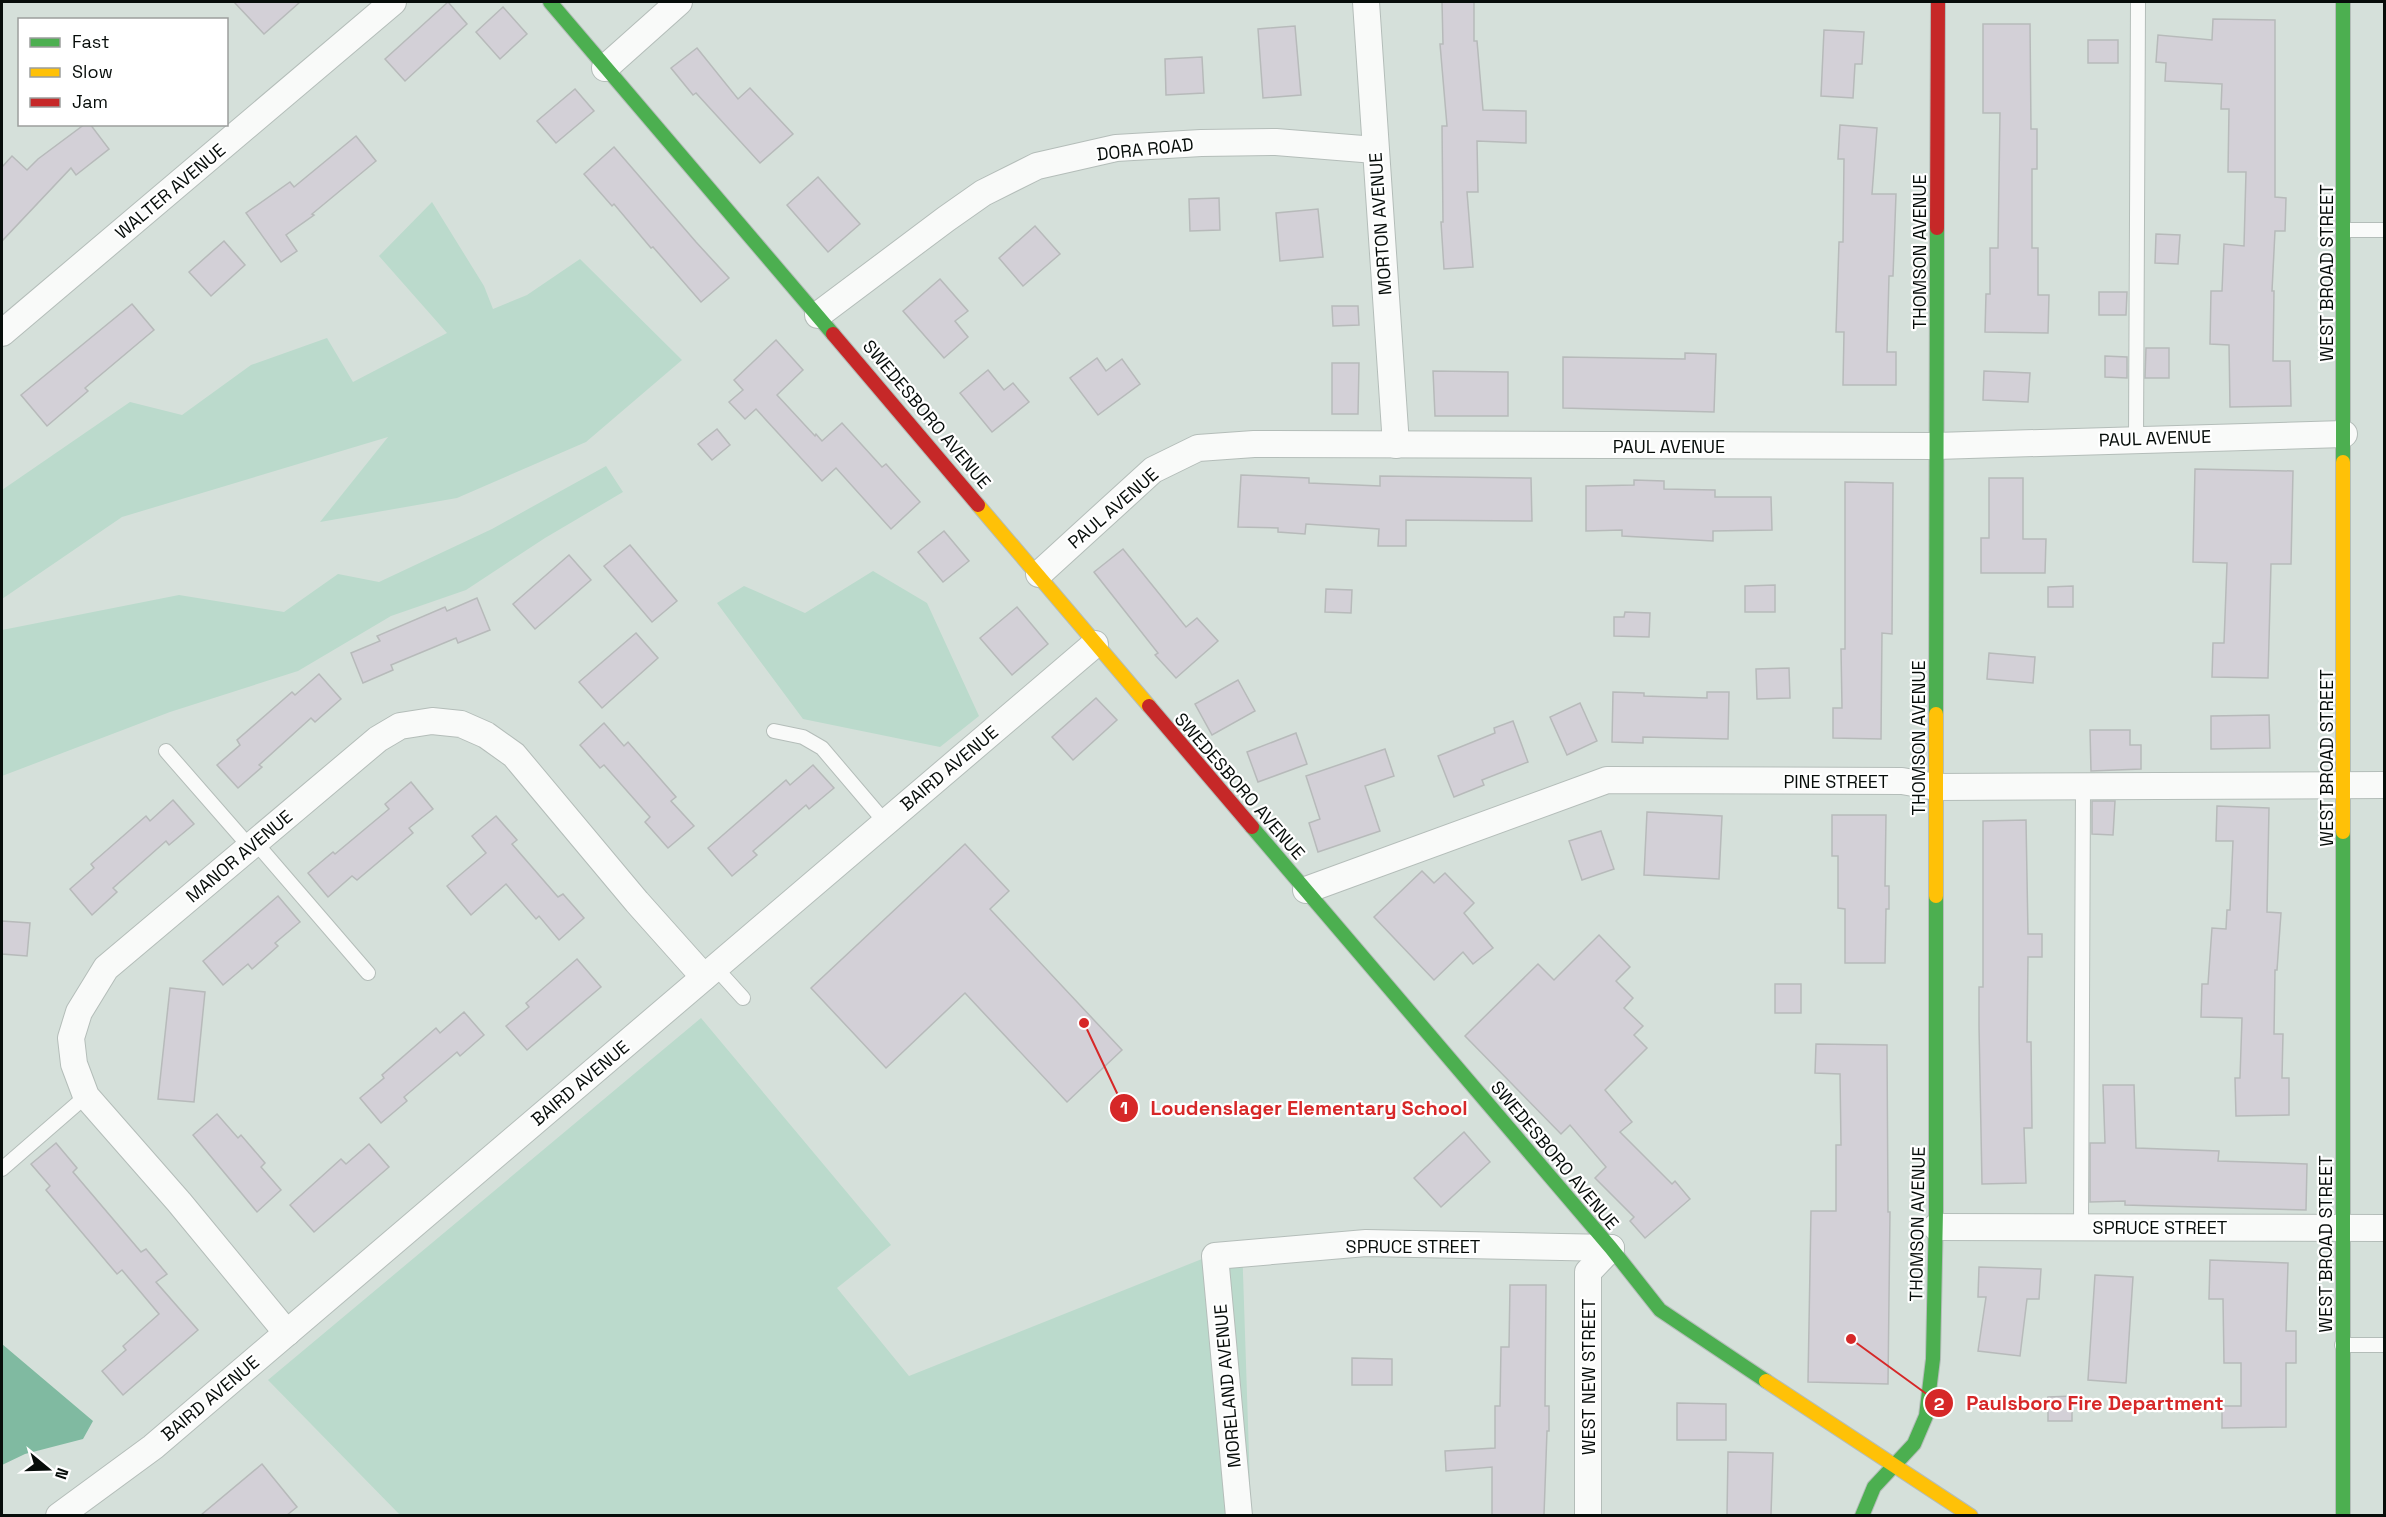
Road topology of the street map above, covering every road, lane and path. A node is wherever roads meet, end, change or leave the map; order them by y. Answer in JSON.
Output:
{"nodes":[{"id":1,"x":393,"y":2,"type":"edge"},
{"id":2,"x":550,"y":2,"type":"edge"},
{"id":3,"x":679,"y":2,"type":"edge"},
{"id":4,"x":1366,"y":2,"type":"edge"},
{"id":5,"x":1938,"y":2,"type":"edge"},
{"id":6,"x":2138,"y":2,"type":"edge"},
{"id":7,"x":2343,"y":2,"type":"edge"},
{"id":8,"x":605,"y":68,"type":"junction"},
{"id":9,"x":1375,"y":150,"type":"junction"},
{"id":10,"x":2344,"y":230,"type":"junction"},
{"id":11,"x":2385,"y":230,"type":"edge"},
{"id":12,"x":818,"y":315,"type":"junction"},
{"id":13,"x":2,"y":333,"type":"edge"},
{"id":14,"x":2344,"y":434,"type":"junction"},
{"id":15,"x":2136,"y":438,"type":"junction"},
{"id":16,"x":1396,"y":445,"type":"junction"},
{"id":17,"x":1936,"y":446,"type":"junction"},
{"id":18,"x":1039,"y":574,"type":"junction"},
{"id":19,"x":1095,"y":644,"type":"junction"},
{"id":20,"x":774,"y":731,"type":"dead end"},
{"id":21,"x":166,"y":751,"type":"dead end"},
{"id":22,"x":2385,"y":785,"type":"edge"},
{"id":23,"x":1936,"y":786,"type":"junction"},
{"id":24,"x":2083,"y":786,"type":"junction"},
{"id":25,"x":2344,"y":786,"type":"junction"},
{"id":26,"x":885,"y":822,"type":"junction"},
{"id":27,"x":252,"y":844,"type":"junction"},
{"id":28,"x":1306,"y":890,"type":"junction"},
{"id":29,"x":368,"y":972,"type":"dead end"},
{"id":30,"x":710,"y":972,"type":"junction"},
{"id":31,"x":743,"y":998,"type":"dead end"},
{"id":32,"x":86,"y":1096,"type":"junction"},
{"id":33,"x":2,"y":1169,"type":"edge"},
{"id":34,"x":1936,"y":1227,"type":"junction"},
{"id":35,"x":2081,"y":1227,"type":"junction"},
{"id":36,"x":2385,"y":1227,"type":"edge"},
{"id":37,"x":2342,"y":1228,"type":"junction"},
{"id":38,"x":1611,"y":1248,"type":"junction"},
{"id":39,"x":1215,"y":1256,"type":"joint"},
{"id":40,"x":287,"y":1333,"type":"junction"},
{"id":41,"x":2342,"y":1345,"type":"junction"},
{"id":42,"x":2385,"y":1345,"type":"edge"},
{"id":43,"x":1896,"y":1464,"type":"junction"},
{"id":44,"x":59,"y":1515,"type":"edge"},
{"id":45,"x":1239,"y":1515,"type":"edge"},
{"id":46,"x":1587,"y":1515,"type":"edge"},
{"id":47,"x":1862,"y":1515,"type":"edge"},
{"id":48,"x":1971,"y":1515,"type":"edge"},
{"id":49,"x":2343,"y":1515,"type":"edge"}],
"edges":[{"from":1,"to":13,"type":"street","name":"WALTER AVENUE"},
{"from":2,"to":8,"type":"street","name":"SWEDESBORO AVENUE"},
{"from":3,"to":8,"type":"street"},
{"from":4,"to":9,"type":"street","name":"MORTON AVENUE"},
{"from":5,"to":17,"type":"street","name":"THOMSON AVENUE"},
{"from":6,"to":15,"type":"lane"},
{"from":7,"to":10,"type":"street","name":"WEST BROAD STREET"},
{"from":8,"to":12,"type":"street","name":"SWEDESBORO AVENUE"},
{"from":9,"to":12,"type":"street","name":"DORA ROAD"},
{"from":9,"to":16,"type":"street","name":"MORTON AVENUE"},
{"from":10,"to":11,"type":"lane"},
{"from":10,"to":14,"type":"street","name":"WEST BROAD STREET"},
{"from":12,"to":18,"type":"street","name":"SWEDESBORO AVENUE"},
{"from":14,"to":15,"type":"street","name":"PAUL AVENUE"},
{"from":14,"to":25,"type":"street","name":"WEST BROAD STREET"},
{"from":15,"to":17,"type":"street","name":"PAUL AVENUE"},
{"from":16,"to":17,"type":"street","name":"PAUL AVENUE"},
{"from":16,"to":18,"type":"street","name":"PAUL AVENUE"},
{"from":17,"to":23,"type":"street","name":"THOMSON AVENUE"},
{"from":18,"to":19,"type":"street","name":"SWEDESBORO AVENUE"},
{"from":19,"to":26,"type":"street","name":"BAIRD AVENUE"},
{"from":19,"to":28,"type":"street","name":"SWEDESBORO AVENUE"},
{"from":20,"to":26,"type":"lane"},
{"from":21,"to":27,"type":"lane"},
{"from":22,"to":25,"type":"street","name":"PINE STREET"},
{"from":23,"to":24,"type":"street","name":"PINE STREET"},
{"from":23,"to":28,"type":"street","name":"PINE STREET"},
{"from":23,"to":34,"type":"street","name":"THOMSON AVENUE"},
{"from":24,"to":25,"type":"street","name":"PINE STREET"},
{"from":24,"to":35,"type":"lane"},
{"from":25,"to":37,"type":"street","name":"WEST BROAD STREET"},
{"from":26,"to":30,"type":"street","name":"BAIRD AVENUE"},
{"from":27,"to":29,"type":"lane"},
{"from":27,"to":30,"type":"street","name":"MANOR AVENUE"},
{"from":27,"to":32,"type":"street","name":"MANOR AVENUE"},
{"from":28,"to":38,"type":"street","name":"SWEDESBORO AVENUE"},
{"from":30,"to":31,"type":"lane"},
{"from":30,"to":40,"type":"street","name":"BAIRD AVENUE"},
{"from":32,"to":33,"type":"lane"},
{"from":32,"to":40,"type":"street","name":"MANOR AVENUE"},
{"from":34,"to":35,"type":"street","name":"SPRUCE STREET"},
{"from":34,"to":43,"type":"street","name":"THOMSON AVENUE"},
{"from":35,"to":37,"type":"street","name":"SPRUCE STREET"},
{"from":36,"to":37,"type":"street","name":"SPRUCE STREET"},
{"from":37,"to":41,"type":"street","name":"WEST BROAD STREET"},
{"from":38,"to":39,"type":"street","name":"SPRUCE STREET"},
{"from":38,"to":43,"type":"street","name":"SWEDESBORO AVENUE"},
{"from":38,"to":46,"type":"street","name":"WEST NEW STREET"},
{"from":39,"to":45,"type":"street","name":"MORELAND AVENUE"},
{"from":40,"to":44,"type":"street","name":"BAIRD AVENUE"},
{"from":41,"to":42,"type":"lane"},
{"from":41,"to":49,"type":"street","name":"WEST BROAD STREET"},
{"from":43,"to":47,"type":"street","name":"THOMSON AVENUE"},
{"from":43,"to":48,"type":"street","name":"SWEDESBORO AVENUE"}]}
